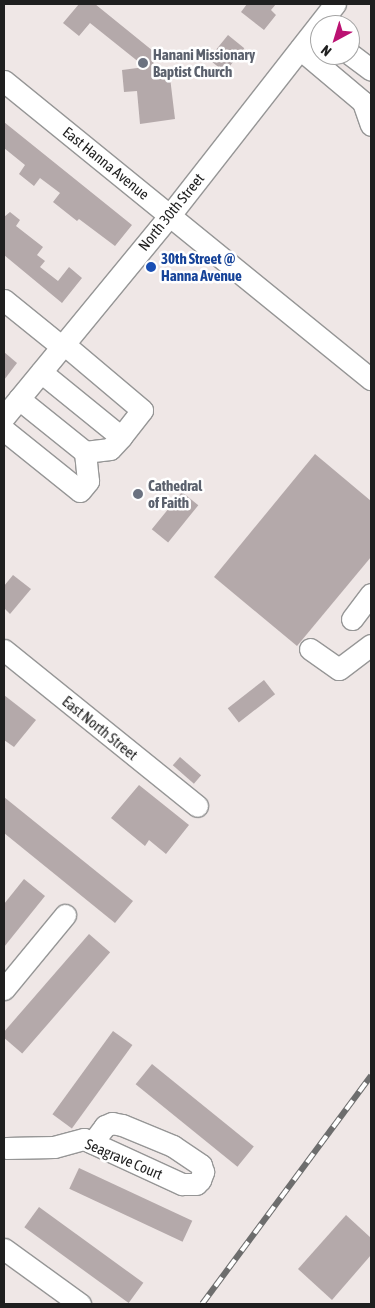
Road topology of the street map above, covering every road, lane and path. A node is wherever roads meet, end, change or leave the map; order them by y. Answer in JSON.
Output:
{"nodes":[{"id":1,"x":335,"y":4,"type":"edge"},
{"id":2,"x":328,"y":15,"type":"edge"},
{"id":3,"x":310,"y":38,"type":"edge"},
{"id":4,"x":300,"y":49,"type":"junction"},
{"id":5,"x":360,"y":62,"type":"edge"},
{"id":6,"x":371,"y":70,"type":"edge"},
{"id":7,"x":4,"y":80,"type":"edge"},
{"id":8,"x":371,"y":125,"type":"edge"},
{"id":9,"x":170,"y":214,"type":"junction"},
{"id":10,"x":4,"y":300,"type":"edge"},
{"id":11,"x":63,"y":346,"type":"junction"},
{"id":12,"x":41,"y":372,"type":"junction"},
{"id":13,"x":371,"y":377,"type":"edge"},
{"id":14,"x":19,"y":399,"type":"junction"},
{"id":15,"x":4,"y":417,"type":"edge"},
{"id":16,"x":10,"y":435,"type":"edge"},
{"id":17,"x":121,"y":436,"type":"junction"},
{"id":18,"x":85,"y":452,"type":"junction"},
{"id":19,"x":371,"y":594,"type":"edge"},
{"id":20,"x":352,"y":619,"type":"dead end"},
{"id":21,"x":371,"y":645,"type":"edge"},
{"id":22,"x":310,"y":649,"type":"dead end"},
{"id":23,"x":4,"y":650,"type":"edge"},
{"id":24,"x":197,"y":806,"type":"dead end"},
{"id":25,"x":65,"y":915,"type":"dead end"},
{"id":26,"x":4,"y":989,"type":"edge"},
{"id":27,"x":92,"y":1143,"type":"junction"},
{"id":28,"x":4,"y":1151,"type":"edge"},
{"id":29,"x":4,"y":1249,"type":"edge"},
{"id":30,"x":80,"y":1304,"type":"edge"}],
"edges":[{"from":1,"to":2,"type":"street","name":"North 30th Street"},
{"from":3,"to":4,"type":"street","name":"North 30th Street"},
{"from":4,"to":8,"type":"street"},
{"from":4,"to":9,"type":"street","name":"North 30th Street"},
{"from":5,"to":6,"type":"street"},
{"from":7,"to":9,"type":"street","name":"East Hanna Avenue"},
{"from":9,"to":11,"type":"street","name":"North 30th Street"},
{"from":9,"to":13,"type":"street","name":"East Hanna Avenue"},
{"from":10,"to":11,"type":"street"},
{"from":11,"to":12,"type":"street","name":"North 30th Street"},
{"from":11,"to":17,"type":"street"},
{"from":12,"to":14,"type":"street","name":"North 30th Street"},
{"from":12,"to":17,"type":"street"},
{"from":14,"to":15,"type":"street","name":"North 30th Street"},
{"from":14,"to":18,"type":"street"},
{"from":16,"to":18,"type":"street"},
{"from":17,"to":18,"type":"street"},
{"from":19,"to":20,"type":"street"},
{"from":21,"to":22,"type":"street"},
{"from":23,"to":24,"type":"street","name":"East North Street"},
{"from":25,"to":26,"type":"street"},
{"from":27,"to":27,"type":"street","name":"Seagrave Court"},
{"from":27,"to":28,"type":"street","name":"Seagrave Court"},
{"from":29,"to":30,"type":"street"}]}
